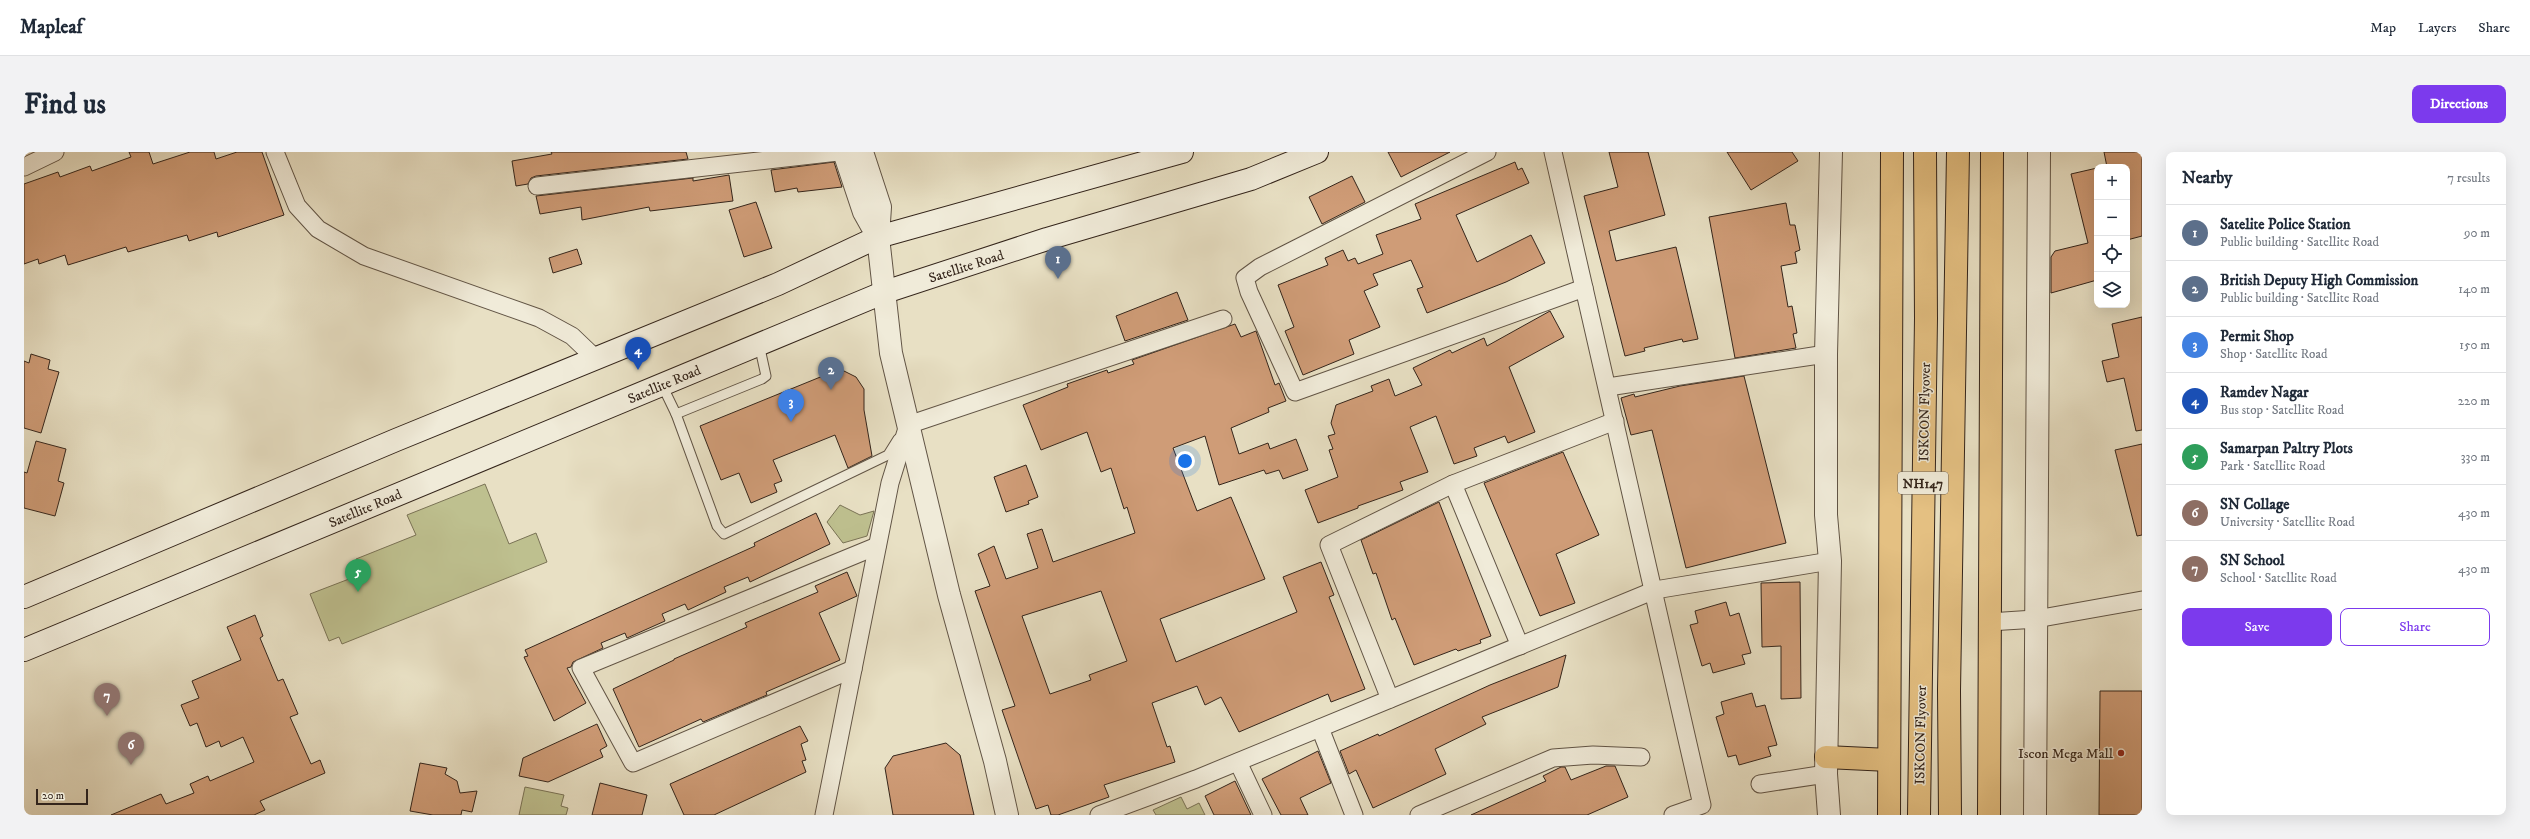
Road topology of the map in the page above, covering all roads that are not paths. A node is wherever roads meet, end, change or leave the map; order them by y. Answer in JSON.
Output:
{"nodes":[{"id":1,"x":54,"y":152,"type":"edge"},
{"id":2,"x":275,"y":152,"type":"edge"},
{"id":3,"x":838,"y":152,"type":"edge"},
{"id":4,"x":844,"y":152,"type":"edge"},
{"id":5,"x":862,"y":152,"type":"edge"},
{"id":6,"x":1317,"y":152,"type":"edge"},
{"id":7,"x":1487,"y":152,"type":"edge"},
{"id":8,"x":1553,"y":152,"type":"edge"},
{"id":9,"x":1831,"y":152,"type":"edge"},
{"id":10,"x":1892,"y":152,"type":"edge"},
{"id":11,"x":1925,"y":152,"type":"edge"},
{"id":12,"x":1958,"y":152,"type":"edge"},
{"id":13,"x":1992,"y":152,"type":"edge"},
{"id":14,"x":2039,"y":152,"type":"edge"},
{"id":15,"x":1169,"y":154,"type":"edge"},
{"id":16,"x":24,"y":167,"type":"edge"},
{"id":17,"x":536,"y":186,"type":"dead end"},
{"id":18,"x":878,"y":237,"type":"junction"},
{"id":19,"x":1584,"y":288,"type":"junction"},
{"id":20,"x":885,"y":292,"type":"junction"},
{"id":21,"x":1223,"y":319,"type":"dead end"},
{"id":22,"x":759,"y":344,"type":"junction"},
{"id":23,"x":1826,"y":354,"type":"junction"},
{"id":24,"x":594,"y":357,"type":"junction"},
{"id":25,"x":662,"y":385,"type":"junction"},
{"id":26,"x":1608,"y":387,"type":"junction"},
{"id":27,"x":676,"y":414,"type":"junction"},
{"id":28,"x":1615,"y":421,"type":"junction"},
{"id":29,"x":908,"y":425,"type":"junction"},
{"id":30,"x":1453,"y":484,"type":"junction"},
{"id":31,"x":877,"y":546,"type":"junction"},
{"id":32,"x":1830,"y":561,"type":"junction"},
{"id":33,"x":1655,"y":590,"type":"junction"},
{"id":34,"x":24,"y":597,"type":"edge"},
{"id":35,"x":2142,"y":600,"type":"edge"},
{"id":36,"x":2036,"y":618,"type":"junction"},
{"id":37,"x":1989,"y":622,"type":"junction"},
{"id":38,"x":1520,"y":646,"type":"junction"},
{"id":39,"x":24,"y":650,"type":"edge"},
{"id":40,"x":853,"y":669,"type":"junction"},
{"id":41,"x":1390,"y":699,"type":"junction"},
{"id":42,"x":1320,"y":728,"type":"junction"},
{"id":43,"x":1641,"y":758,"type":"dead end"},
{"id":44,"x":1889,"y":760,"type":"junction"},
{"id":45,"x":1238,"y":762,"type":"junction"},
{"id":46,"x":1826,"y":766,"type":"junction"},
{"id":47,"x":1760,"y":784,"type":"dead end"},
{"id":48,"x":824,"y":815,"type":"edge"},
{"id":49,"x":1007,"y":815,"type":"edge"},
{"id":50,"x":1099,"y":815,"type":"edge"},
{"id":51,"x":1263,"y":815,"type":"edge"},
{"id":52,"x":1354,"y":815,"type":"edge"},
{"id":53,"x":1419,"y":815,"type":"edge"},
{"id":54,"x":1673,"y":815,"type":"edge"},
{"id":55,"x":1829,"y":815,"type":"edge"},
{"id":56,"x":1889,"y":815,"type":"edge"},
{"id":57,"x":1919,"y":815,"type":"edge"},
{"id":58,"x":1950,"y":815,"type":"edge"},
{"id":59,"x":1989,"y":815,"type":"edge"},
{"id":60,"x":2035,"y":815,"type":"edge"}],
"edges":[{"from":1,"to":16,"type":"street"},
{"from":2,"to":24,"type":"street"},
{"from":3,"to":17,"type":"street"},
{"from":4,"to":18,"type":"main road"},
{"from":5,"to":18,"type":"main road"},
{"from":6,"to":20,"type":"main road","name":"Satellite Road"},
{"from":7,"to":19,"type":"street"},
{"from":8,"to":19,"type":"street"},
{"from":9,"to":23,"type":"main road"},
{"from":10,"to":44,"type":"main road"},
{"from":11,"to":57,"type":"main road","name":"ISKCON Flyover","number":"NH147"},
{"from":12,"to":58,"type":"main road","name":"ISKCON Flyover","number":"NH147"},
{"from":13,"to":37,"type":"main road"},
{"from":14,"to":36,"type":"main road"},
{"from":15,"to":18,"type":"main road"},
{"from":18,"to":20,"type":"main road"},
{"from":18,"to":24,"type":"main road"},
{"from":19,"to":26,"type":"street"},
{"from":20,"to":22,"type":"main road","name":"Satellite Road"},
{"from":20,"to":29,"type":"main road"},
{"from":21,"to":29,"type":"street"},
{"from":22,"to":25,"type":"main road","name":"Satellite Road"},
{"from":22,"to":27,"type":"lane"},
{"from":23,"to":26,"type":"street"},
{"from":23,"to":32,"type":"main road"},
{"from":24,"to":34,"type":"main road"},
{"from":25,"to":27,"type":"lane"},
{"from":25,"to":39,"type":"main road","name":"Satellite Road"},
{"from":26,"to":28,"type":"street"},
{"from":27,"to":29,"type":"lane"},
{"from":28,"to":30,"type":"street"},
{"from":28,"to":33,"type":"street"},
{"from":29,"to":31,"type":"street"},
{"from":29,"to":49,"type":"main road"},
{"from":30,"to":38,"type":"street"},
{"from":30,"to":41,"type":"street"},
{"from":31,"to":40,"type":"street"},
{"from":31,"to":40,"type":"street"},
{"from":32,"to":33,"type":"street"},
{"from":32,"to":46,"type":"main road"},
{"from":33,"to":38,"type":"street"},
{"from":33,"to":54,"type":"street"},
{"from":35,"to":36,"type":"street"},
{"from":36,"to":37,"type":"street"},
{"from":36,"to":60,"type":"main road"},
{"from":37,"to":59,"type":"main road"},
{"from":38,"to":41,"type":"street"},
{"from":40,"to":48,"type":"street"},
{"from":41,"to":42,"type":"street"},
{"from":42,"to":45,"type":"street"},
{"from":42,"to":52,"type":"street"},
{"from":43,"to":53,"type":"street"},
{"from":44,"to":46,"type":"main road"},
{"from":44,"to":56,"type":"main road"},
{"from":45,"to":50,"type":"street"},
{"from":45,"to":51,"type":"street"},
{"from":46,"to":47,"type":"street"},
{"from":46,"to":55,"type":"main road"}]}
